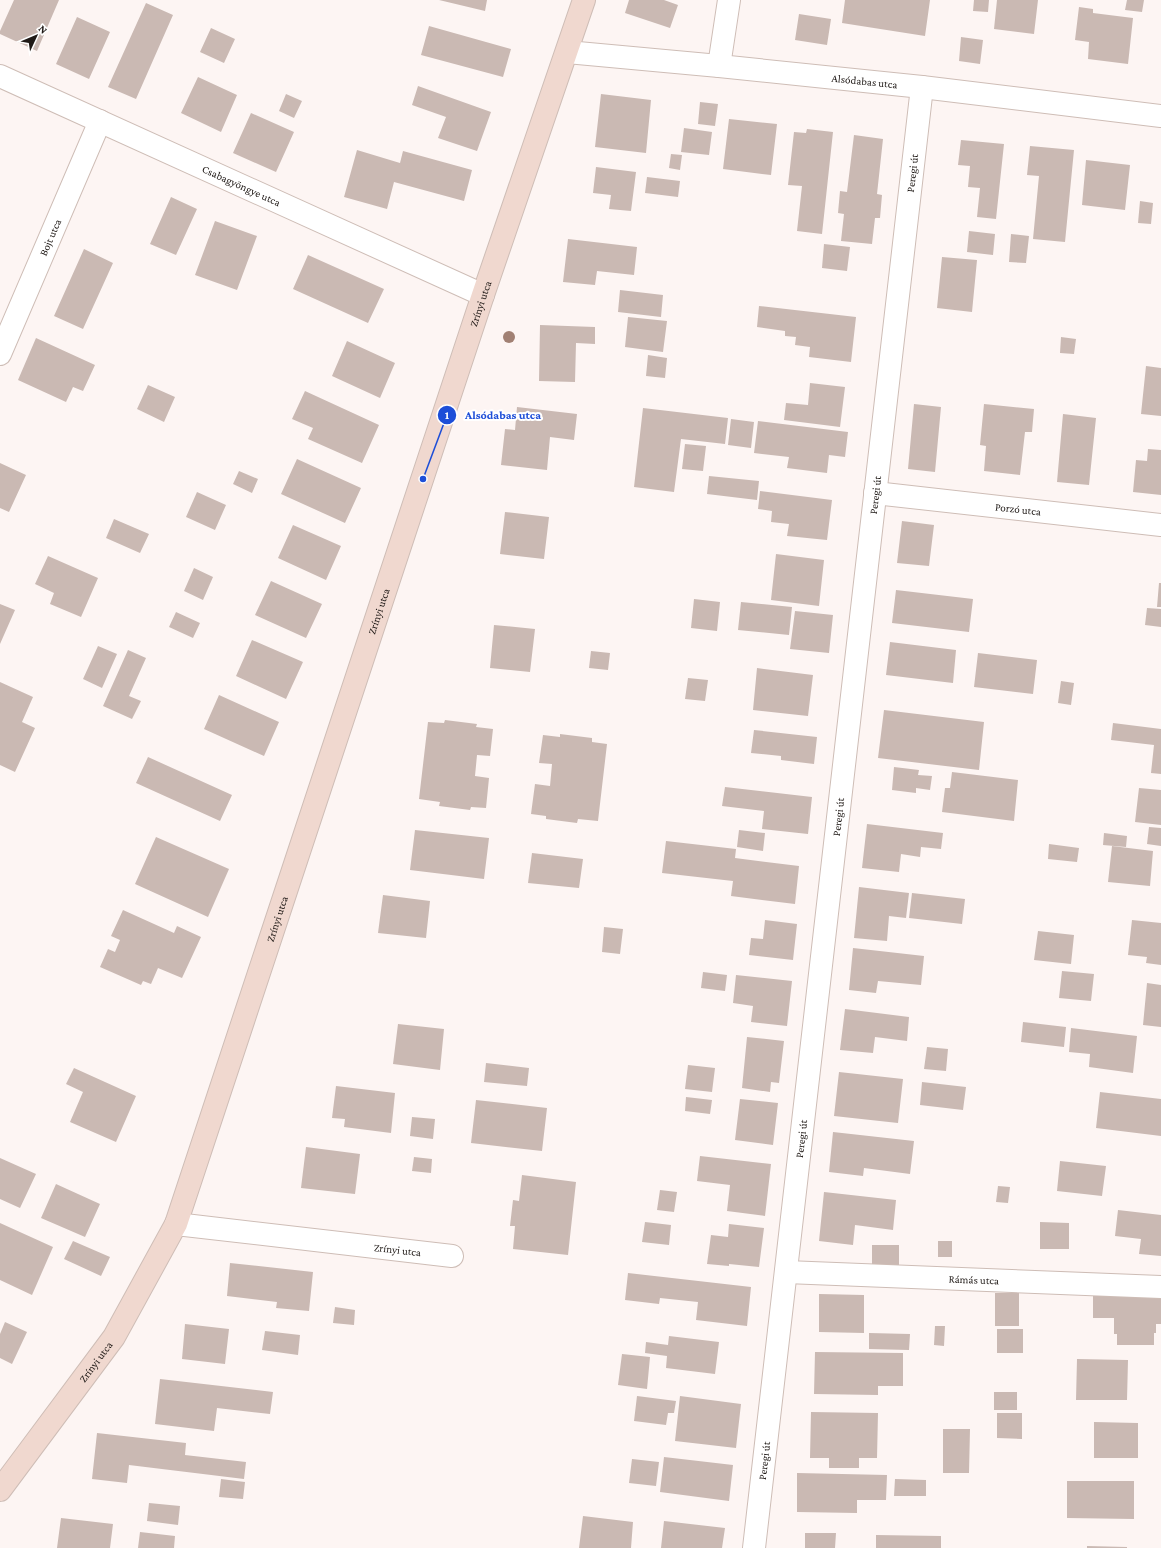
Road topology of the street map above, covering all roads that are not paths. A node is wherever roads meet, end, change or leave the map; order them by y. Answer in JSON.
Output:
{"nodes":[{"id":1,"x":584,"y":0,"type":"edge"},
{"id":2,"x":729,"y":0,"type":"edge"},
{"id":3,"x":567,"y":52,"type":"junction"},
{"id":4,"x":719,"y":66,"type":"junction"},
{"id":5,"x":0,"y":76,"type":"edge"},
{"id":6,"x":922,"y":87,"type":"junction"},
{"id":7,"x":1161,"y":116,"type":"edge"},
{"id":8,"x":100,"y":121,"type":"junction"},
{"id":9,"x":483,"y":295,"type":"junction"},
{"id":10,"x":0,"y":354,"type":"edge"},
{"id":11,"x":875,"y":493,"type":"junction"},
{"id":12,"x":1161,"y":525,"type":"edge"},
{"id":13,"x":176,"y":1224,"type":"junction"},
{"id":14,"x":452,"y":1256,"type":"dead end"},
{"id":15,"x":786,"y":1272,"type":"junction"},
{"id":16,"x":1161,"y":1287,"type":"edge"},
{"id":17,"x":0,"y":1490,"type":"edge"},
{"id":18,"x":754,"y":1548,"type":"edge"}],
"edges":[{"from":1,"to":3,"type":"main road","name":"Zrínyi utca"},
{"from":2,"to":4,"type":"street"},
{"from":3,"to":4,"type":"street","name":"Alsódabas utca"},
{"from":3,"to":9,"type":"main road","name":"Zrínyi utca"},
{"from":4,"to":6,"type":"street","name":"Alsódabas utca"},
{"from":5,"to":8,"type":"street","name":"Csabagyöngye utca"},
{"from":6,"to":7,"type":"street","name":"Alsódabas utca"},
{"from":6,"to":11,"type":"street","name":"Peregi út"},
{"from":8,"to":9,"type":"street","name":"Csabagyöngye utca"},
{"from":8,"to":10,"type":"street","name":"Bojt utca"},
{"from":9,"to":13,"type":"main road","name":"Zrínyi utca"},
{"from":11,"to":12,"type":"street","name":"Porzó utca"},
{"from":11,"to":15,"type":"street","name":"Peregi út"},
{"from":13,"to":14,"type":"street","name":"Zrínyi utca"},
{"from":13,"to":17,"type":"main road","name":"Zrínyi utca"},
{"from":15,"to":16,"type":"street","name":"Rámás utca"},
{"from":15,"to":18,"type":"street","name":"Peregi út"}]}
